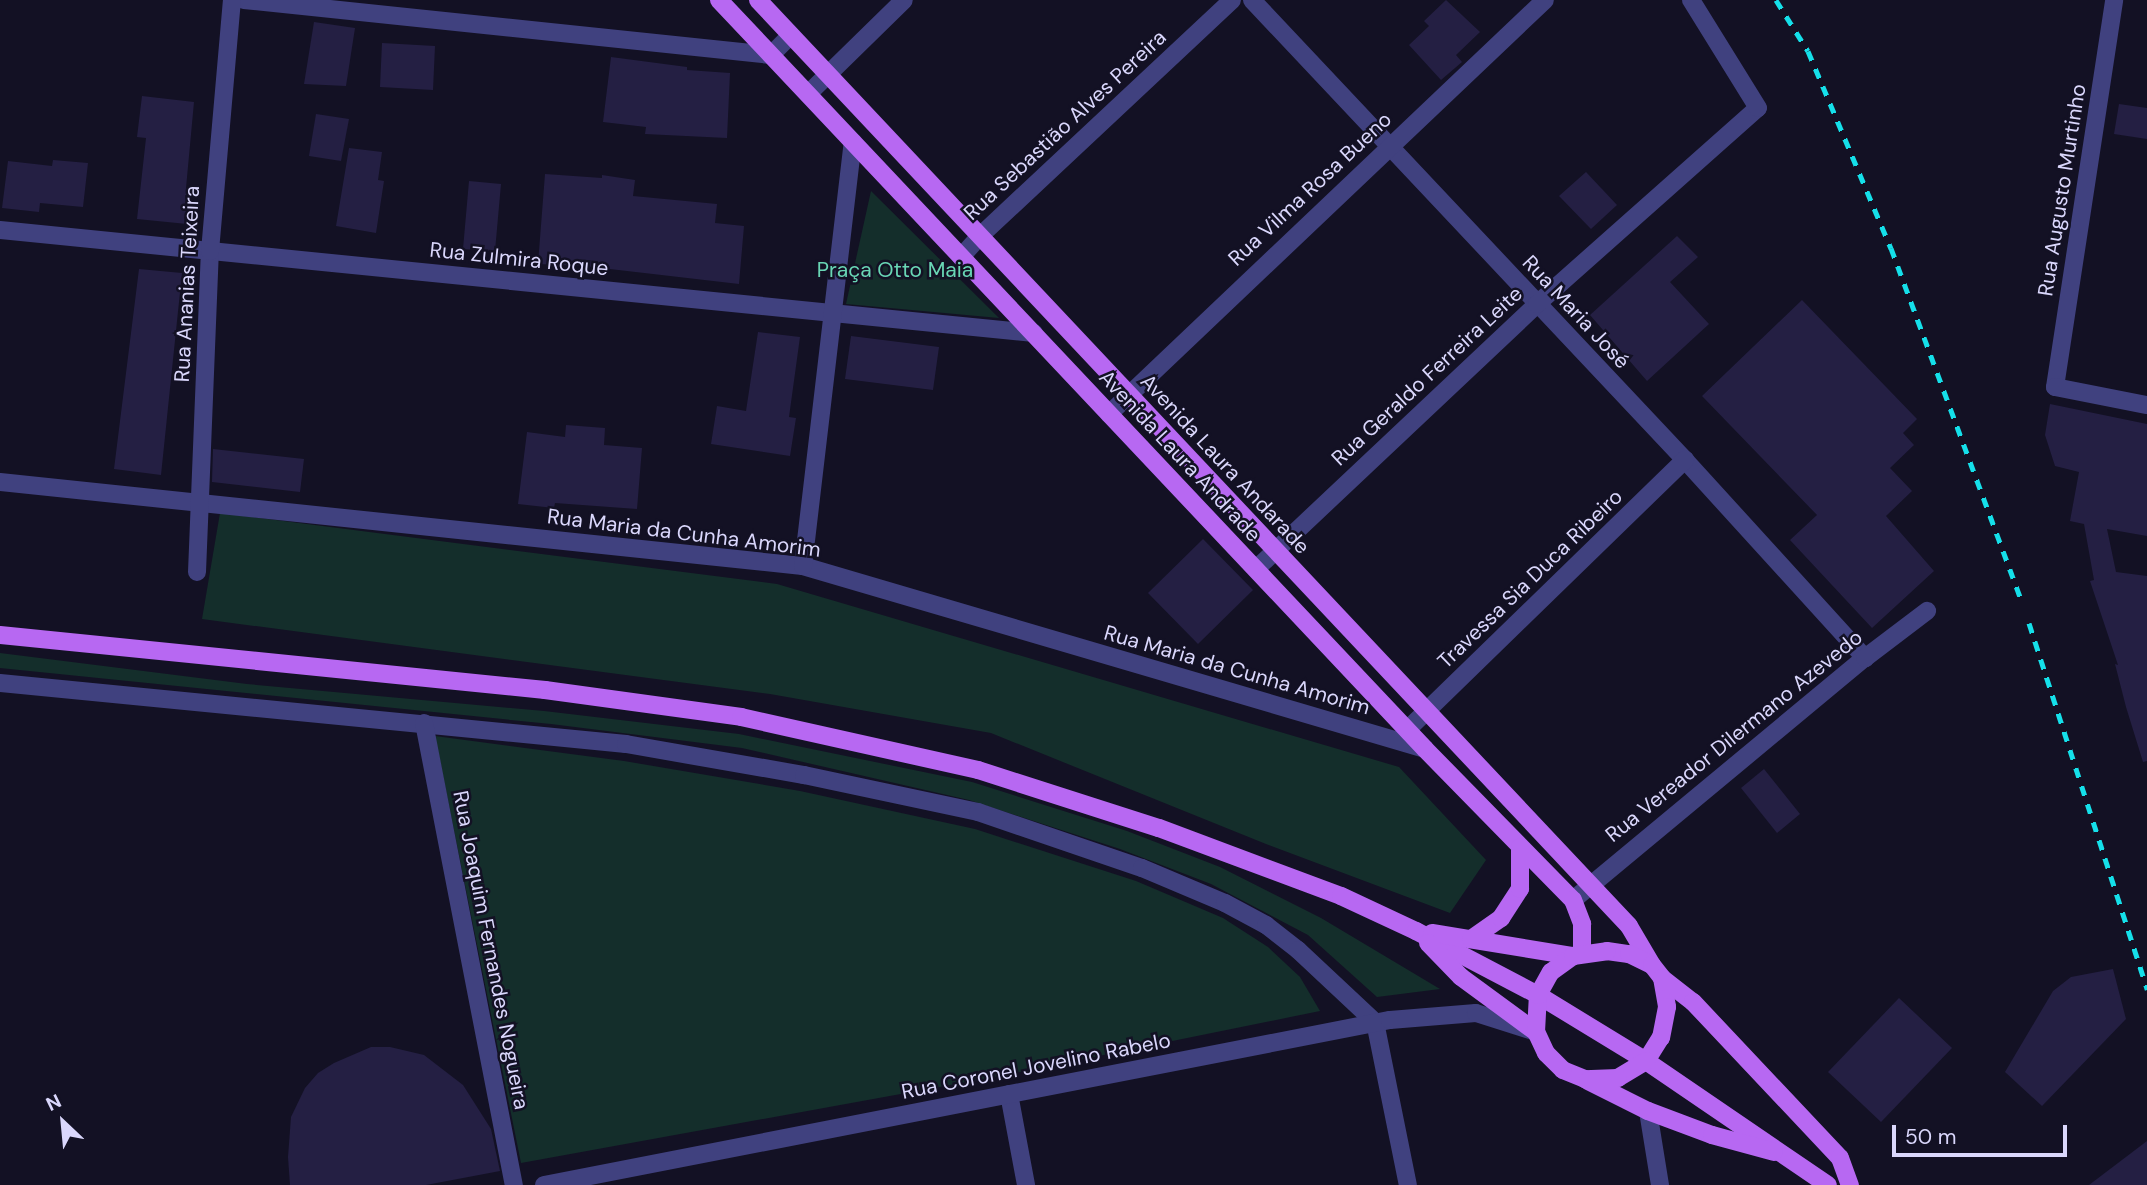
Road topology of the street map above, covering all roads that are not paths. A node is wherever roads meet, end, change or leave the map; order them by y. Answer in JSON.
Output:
{"nodes":[{"id":1,"x":232,"y":0,"type":"edge"},
{"id":2,"x":244,"y":0,"type":"edge"},
{"id":3,"x":719,"y":0,"type":"edge"},
{"id":4,"x":758,"y":0,"type":"edge"},
{"id":5,"x":904,"y":0,"type":"edge"},
{"id":6,"x":1232,"y":0,"type":"edge"},
{"id":7,"x":1252,"y":0,"type":"edge"},
{"id":8,"x":1545,"y":0,"type":"edge"},
{"id":9,"x":1691,"y":0,"type":"edge"},
{"id":10,"x":2114,"y":0,"type":"edge"},
{"id":11,"x":791,"y":35,"type":"junction"},
{"id":12,"x":771,"y":55,"type":"junction"},
{"id":13,"x":828,"y":75,"type":"junction"},
{"id":14,"x":808,"y":94,"type":"junction"},
{"id":15,"x":853,"y":142,"type":"junction"},
{"id":16,"x":1390,"y":146,"type":"junction"},
{"id":17,"x":0,"y":230,"type":"edge"},
{"id":18,"x":980,"y":236,"type":"junction"},
{"id":19,"x":210,"y":251,"type":"junction"},
{"id":20,"x":961,"y":257,"type":"junction"},
{"id":21,"x":1536,"y":304,"type":"junction"},
{"id":22,"x":833,"y":313,"type":"junction"},
{"id":23,"x":1034,"y":334,"type":"junction"},
{"id":24,"x":1128,"y":393,"type":"junction"},
{"id":25,"x":2147,"y":405,"type":"edge"},
{"id":26,"x":1109,"y":414,"type":"junction"},
{"id":27,"x":1685,"y":460,"type":"junction"},
{"id":28,"x":0,"y":482,"type":"edge"},
{"id":29,"x":199,"y":503,"type":"junction"},
{"id":30,"x":1275,"y":550,"type":"junction"},
{"id":31,"x":803,"y":566,"type":"junction"},
{"id":32,"x":1255,"y":569,"type":"junction"},
{"id":33,"x":197,"y":572,"type":"dead end"},
{"id":34,"x":1927,"y":611,"type":"dead end"},
{"id":35,"x":0,"y":635,"type":"edge"},
{"id":36,"x":1865,"y":658,"type":"junction"},
{"id":37,"x":0,"y":683,"type":"edge"},
{"id":38,"x":1426,"y":711,"type":"junction"},
{"id":39,"x":424,"y":723,"type":"junction"},
{"id":40,"x":1407,"y":730,"type":"junction"},
{"id":41,"x":1425,"y":749,"type":"junction"},
{"id":42,"x":1520,"y":847,"type":"junction"},
{"id":43,"x":1589,"y":885,"type":"junction"},
{"id":44,"x":1573,"y":900,"type":"junction"},
{"id":45,"x":1416,"y":931,"type":"junction"},
{"id":46,"x":1471,"y":939,"type":"junction"},
{"id":47,"x":1578,"y":955,"type":"junction"},
{"id":48,"x":1657,"y":972,"type":"junction"},
{"id":49,"x":1538,"y":995,"type":"junction"},
{"id":50,"x":1375,"y":1023,"type":"junction"},
{"id":51,"x":1536,"y":1032,"type":"junction"},
{"id":52,"x":1646,"y":1061,"type":"junction"},
{"id":53,"x":1585,"y":1079,"type":"junction"},
{"id":54,"x":1009,"y":1094,"type":"junction"},
{"id":55,"x":1648,"y":1111,"type":"junction"},
{"id":56,"x":1789,"y":1156,"type":"junction"},
{"id":57,"x":514,"y":1185,"type":"edge"},
{"id":58,"x":544,"y":1185,"type":"edge"},
{"id":59,"x":1026,"y":1185,"type":"edge"},
{"id":60,"x":1408,"y":1185,"type":"edge"},
{"id":61,"x":1660,"y":1185,"type":"edge"},
{"id":62,"x":1828,"y":1185,"type":"edge"},
{"id":63,"x":1850,"y":1185,"type":"edge"}],
"edges":[{"from":1,"to":19,"type":"street","name":"Rua Ananias Teixeira"},
{"from":2,"to":12,"type":"street"},
{"from":3,"to":12,"type":"main road","name":"Avenida Laura Andrade"},
{"from":4,"to":11,"type":"main road","name":"Avenida Laura Andarade"},
{"from":5,"to":13,"type":"street"},
{"from":6,"to":18,"type":"street","name":"Rua Sebastião Alves Pereira"},
{"from":7,"to":16,"type":"street","name":"Rua Maria José"},
{"from":8,"to":16,"type":"street","name":"Rua Vilma Rosa Bueno"},
{"from":9,"to":21,"type":"street","name":"Rua Geraldo Ferreira Leite"},
{"from":10,"to":25,"type":"street","name":"Rua Augusto Murtinho"},
{"from":11,"to":12,"type":"street"},
{"from":11,"to":13,"type":"main road","name":"Avenida Laura Andarade"},
{"from":12,"to":14,"type":"main road","name":"Avenida Laura Andrade"},
{"from":13,"to":14,"type":"street"},
{"from":13,"to":18,"type":"main road","name":"Avenida Laura Andarade"},
{"from":14,"to":15,"type":"main road","name":"Avenida Laura Andrade"},
{"from":15,"to":20,"type":"main road","name":"Avenida Laura Andrade"},
{"from":15,"to":22,"type":"street"},
{"from":16,"to":21,"type":"street","name":"Rua Maria José"},
{"from":16,"to":24,"type":"street","name":"Rua Vilma Rosa Bueno"},
{"from":17,"to":19,"type":"street","name":"Rua Zulmira Roque"},
{"from":18,"to":20,"type":"street","name":"Rua Sebastião Alves Pereira"},
{"from":18,"to":24,"type":"main road","name":"Avenida Laura Andarade"},
{"from":19,"to":22,"type":"street","name":"Rua Zulmira Roque"},
{"from":19,"to":29,"type":"street","name":"Rua Ananias Teixeira"},
{"from":20,"to":23,"type":"main road","name":"Avenida Laura Andrade"},
{"from":21,"to":27,"type":"street","name":"Rua Maria José"},
{"from":21,"to":30,"type":"street","name":"Rua Geraldo Ferreira Leite"},
{"from":22,"to":23,"type":"street","name":"Rua Zulmira Roque"},
{"from":22,"to":31,"type":"street"},
{"from":23,"to":26,"type":"main road","name":"Avenida Laura Andrade"},
{"from":24,"to":26,"type":"street","name":"Rua Vilma Rosa Bueno"},
{"from":24,"to":30,"type":"main road","name":"Avenida Laura Andarade"},
{"from":26,"to":32,"type":"main road","name":"Avenida Laura Andrade"},
{"from":27,"to":36,"type":"street","name":"Rua Maria José"},
{"from":27,"to":38,"type":"street","name":"Travessa Sia Duca Ribeiro"},
{"from":28,"to":29,"type":"street","name":"Rua Maria da Cunha Amorim"},
{"from":29,"to":31,"type":"street","name":"Rua Maria da Cunha Amorim"},
{"from":29,"to":33,"type":"street","name":"Rua Ananias Teixeira"},
{"from":30,"to":32,"type":"street","name":"Rua Geraldo Ferreira Leite"},
{"from":30,"to":38,"type":"main road","name":"Avenida Laura Andarade"},
{"from":31,"to":41,"type":"street","name":"Rua Maria da Cunha Amorim"},
{"from":32,"to":40,"type":"main road","name":"Avenida Laura Andrade"},
{"from":34,"to":36,"type":"street","name":"Rua Vereador Dilermano Azevedo"},
{"from":35,"to":45,"type":"main road"},
{"from":36,"to":43,"type":"street","name":"Rua Vereador Dilermano Azevedo"},
{"from":37,"to":39,"type":"street"},
{"from":38,"to":40,"type":"street","name":"Travessa Sia Duca Ribeiro"},
{"from":38,"to":43,"type":"main road","name":"Avenida Laura Andarade"},
{"from":39,"to":50,"type":"street"},
{"from":39,"to":57,"type":"street","name":"Rua Joaquim Fernandes Nogueira"},
{"from":40,"to":41,"type":"main road","name":"Avenida Laura Andrade"},
{"from":41,"to":42,"type":"main road","name":"Avenida Laura Andrade"},
{"from":42,"to":44,"type":"main road","name":"Avenida Laura Andrade"},
{"from":42,"to":46,"type":"main road"},
{"from":43,"to":44,"type":"street","name":"Rua Vereador Dilermano Azevedo"},
{"from":43,"to":48,"type":"main road","name":"Avenida Laura Andarade"},
{"from":44,"to":47,"type":"main road","name":"Avenida Laura Andrade"},
{"from":45,"to":46,"type":"main road"},
{"from":45,"to":49,"type":"main road"},
{"from":45,"to":51,"type":"main road"},
{"from":46,"to":47,"type":"main road"},
{"from":47,"to":48,"type":"main road"},
{"from":47,"to":49,"type":"main road"},
{"from":48,"to":52,"type":"main road"},
{"from":48,"to":63,"type":"main road"},
{"from":49,"to":51,"type":"main road"},
{"from":49,"to":52,"type":"main road"},
{"from":50,"to":51,"type":"street","name":"Rua Coronel Jovelino Rabelo"},
{"from":50,"to":54,"type":"street","name":"Rua Coronel Jovelino Rabelo"},
{"from":50,"to":60,"type":"street"},
{"from":51,"to":53,"type":"main road"},
{"from":52,"to":53,"type":"main road"},
{"from":52,"to":56,"type":"main road"},
{"from":53,"to":55,"type":"main road"},
{"from":54,"to":58,"type":"street","name":"Rua Coronel Jovelino Rabelo"},
{"from":54,"to":59,"type":"street"},
{"from":55,"to":56,"type":"main road"},
{"from":55,"to":61,"type":"street"},
{"from":56,"to":62,"type":"main road"}]}
